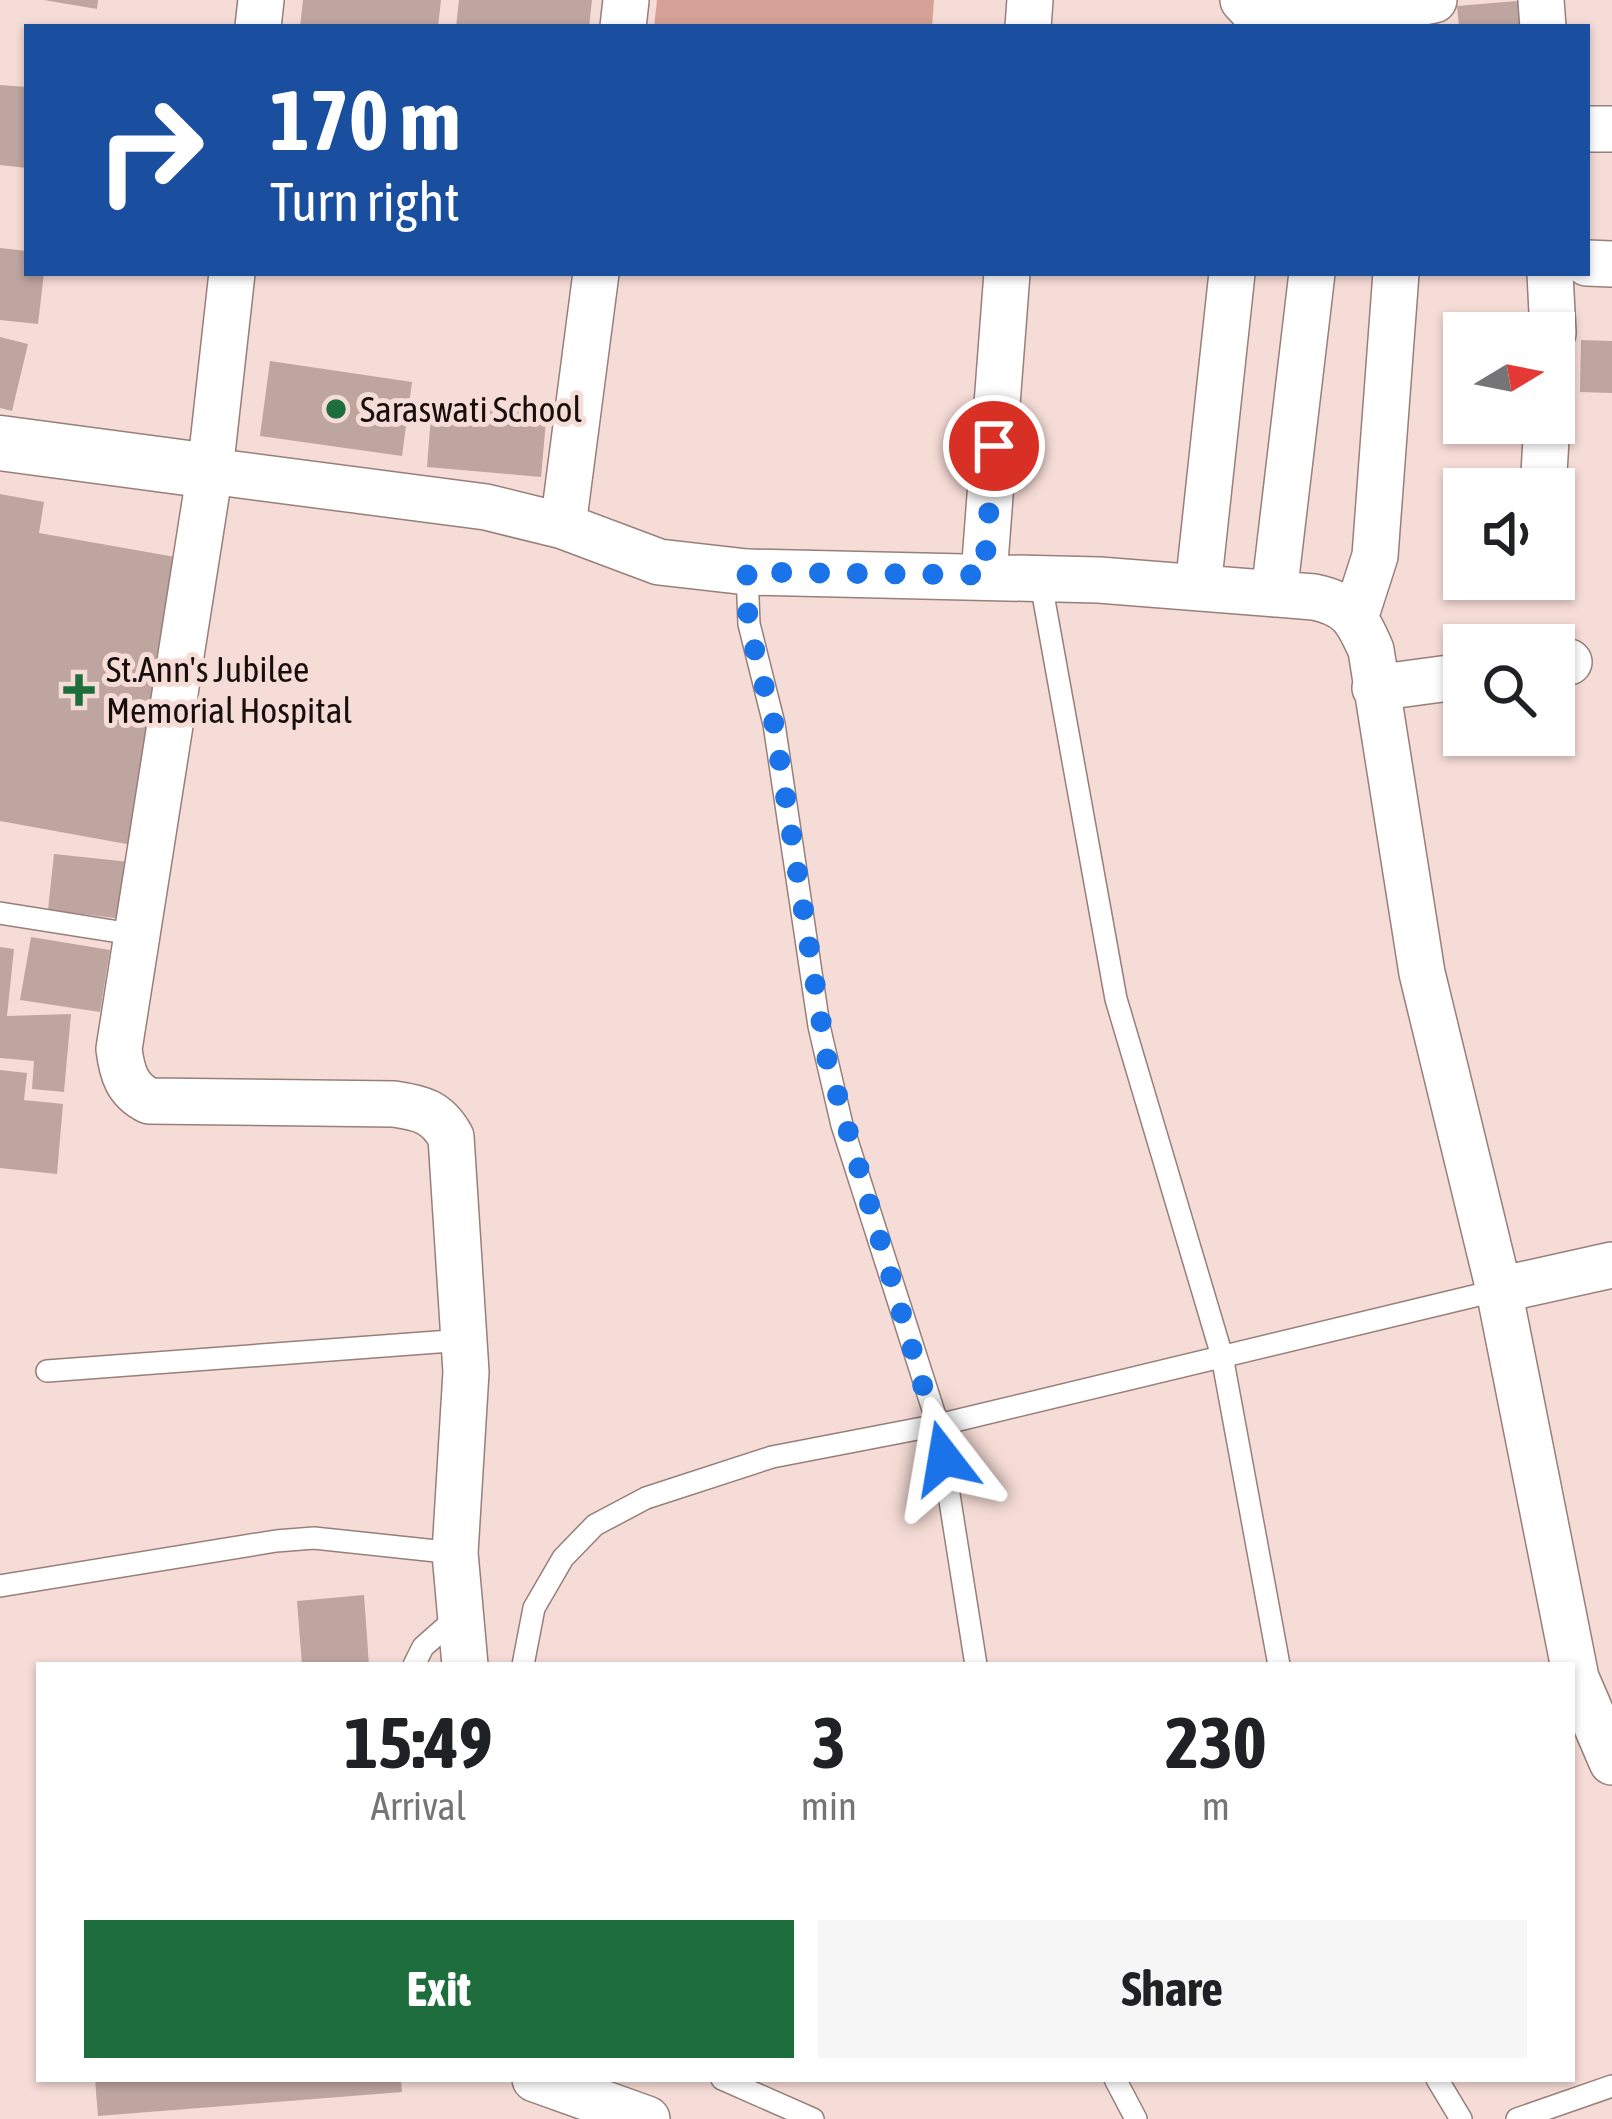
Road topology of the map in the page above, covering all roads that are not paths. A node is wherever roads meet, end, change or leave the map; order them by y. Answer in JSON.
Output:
{"nodes":[{"id":1,"x":1434,"y":0,"type":"edge"},
{"id":2,"x":1253,"y":14,"type":"edge"},
{"id":3,"x":232,"y":276,"type":"edge"},
{"id":4,"x":596,"y":276,"type":"edge"},
{"id":5,"x":1007,"y":276,"type":"edge"},
{"id":6,"x":1232,"y":276,"type":"edge"},
{"id":7,"x":1312,"y":276,"type":"edge"},
{"id":8,"x":1396,"y":276,"type":"edge"},
{"id":9,"x":1550,"y":276,"type":"edge"},
{"id":10,"x":1552,"y":312,"type":"edge"},
{"id":11,"x":0,"y":443,"type":"edge"},
{"id":12,"x":211,"y":471,"type":"junction"},
{"id":13,"x":563,"y":526,"type":"junction"},
{"id":14,"x":747,"y":572,"type":"junction"},
{"id":15,"x":984,"y":575,"type":"junction"},
{"id":16,"x":1040,"y":578,"type":"junction"},
{"id":17,"x":1198,"y":588,"type":"junction"},
{"id":18,"x":1274,"y":594,"type":"junction"},
{"id":19,"x":1356,"y":615,"type":"junction"},
{"id":20,"x":1443,"y":679,"type":"edge"},
{"id":21,"x":1375,"y":688,"type":"junction"},
{"id":22,"x":0,"y":913,"type":"edge"},
{"id":23,"x":139,"y":935,"type":"junction"},
{"id":24,"x":1612,"y":1265,"type":"edge"},
{"id":25,"x":1498,"y":1290,"type":"junction"},
{"id":26,"x":464,"y":1340,"type":"junction"},
{"id":27,"x":1222,"y":1356,"type":"junction"},
{"id":28,"x":47,"y":1371,"type":"dead end"},
{"id":29,"x":938,"y":1426,"type":"junction"},
{"id":30,"x":455,"y":1553,"type":"junction"},
{"id":31,"x":0,"y":1586,"type":"edge"},
{"id":32,"x":459,"y":1616,"type":"junction"},
{"id":33,"x":416,"y":1662,"type":"edge"},
{"id":34,"x":465,"y":1662,"type":"edge"},
{"id":35,"x":523,"y":1662,"type":"edge"},
{"id":36,"x":976,"y":1662,"type":"edge"},
{"id":37,"x":1279,"y":1662,"type":"edge"},
{"id":38,"x":1573,"y":1662,"type":"edge"},
{"id":39,"x":1575,"y":1673,"type":"edge"},
{"id":40,"x":1612,"y":1762,"type":"edge"},
{"id":41,"x":544,"y":2082,"type":"edge"},
{"id":42,"x":729,"y":2082,"type":"edge"},
{"id":43,"x":1117,"y":2082,"type":"edge"},
{"id":44,"x":1438,"y":2082,"type":"edge"},
{"id":45,"x":1612,"y":2086,"type":"edge"},
{"id":46,"x":646,"y":2119,"type":"edge"},
{"id":47,"x":813,"y":2119,"type":"edge"},
{"id":48,"x":1136,"y":2119,"type":"edge"},
{"id":49,"x":1461,"y":2119,"type":"edge"},
{"id":50,"x":1517,"y":2119,"type":"edge"}],
"edges":[{"from":1,"to":2,"type":"street"},
{"from":3,"to":12,"type":"street"},
{"from":4,"to":13,"type":"street"},
{"from":5,"to":15,"type":"street"},
{"from":6,"to":17,"type":"street"},
{"from":7,"to":18,"type":"street"},
{"from":8,"to":19,"type":"street"},
{"from":9,"to":10,"type":"street"},
{"from":11,"to":12,"type":"street"},
{"from":12,"to":13,"type":"street"},
{"from":12,"to":23,"type":"street"},
{"from":13,"to":14,"type":"street"},
{"from":14,"to":15,"type":"street"},
{"from":14,"to":29,"type":"lane"},
{"from":15,"to":16,"type":"street"},
{"from":16,"to":17,"type":"street"},
{"from":16,"to":27,"type":"lane"},
{"from":17,"to":18,"type":"street"},
{"from":18,"to":19,"type":"street"},
{"from":19,"to":21,"type":"street"},
{"from":20,"to":21,"type":"street"},
{"from":21,"to":25,"type":"street"},
{"from":22,"to":23,"type":"lane"},
{"from":23,"to":26,"type":"street"},
{"from":24,"to":25,"type":"street"},
{"from":25,"to":27,"type":"lane"},
{"from":25,"to":38,"type":"street"},
{"from":26,"to":28,"type":"lane"},
{"from":26,"to":30,"type":"street"},
{"from":27,"to":29,"type":"lane"},
{"from":27,"to":37,"type":"lane"},
{"from":29,"to":35,"type":"lane"},
{"from":29,"to":36,"type":"lane"},
{"from":30,"to":31,"type":"lane"},
{"from":30,"to":32,"type":"street"},
{"from":32,"to":33,"type":"lane"},
{"from":32,"to":34,"type":"street"},
{"from":39,"to":40,"type":"street"},
{"from":41,"to":46,"type":"street"},
{"from":42,"to":47,"type":"lane"},
{"from":43,"to":48,"type":"lane"},
{"from":44,"to":49,"type":"lane"},
{"from":45,"to":50,"type":"lane"}]}
